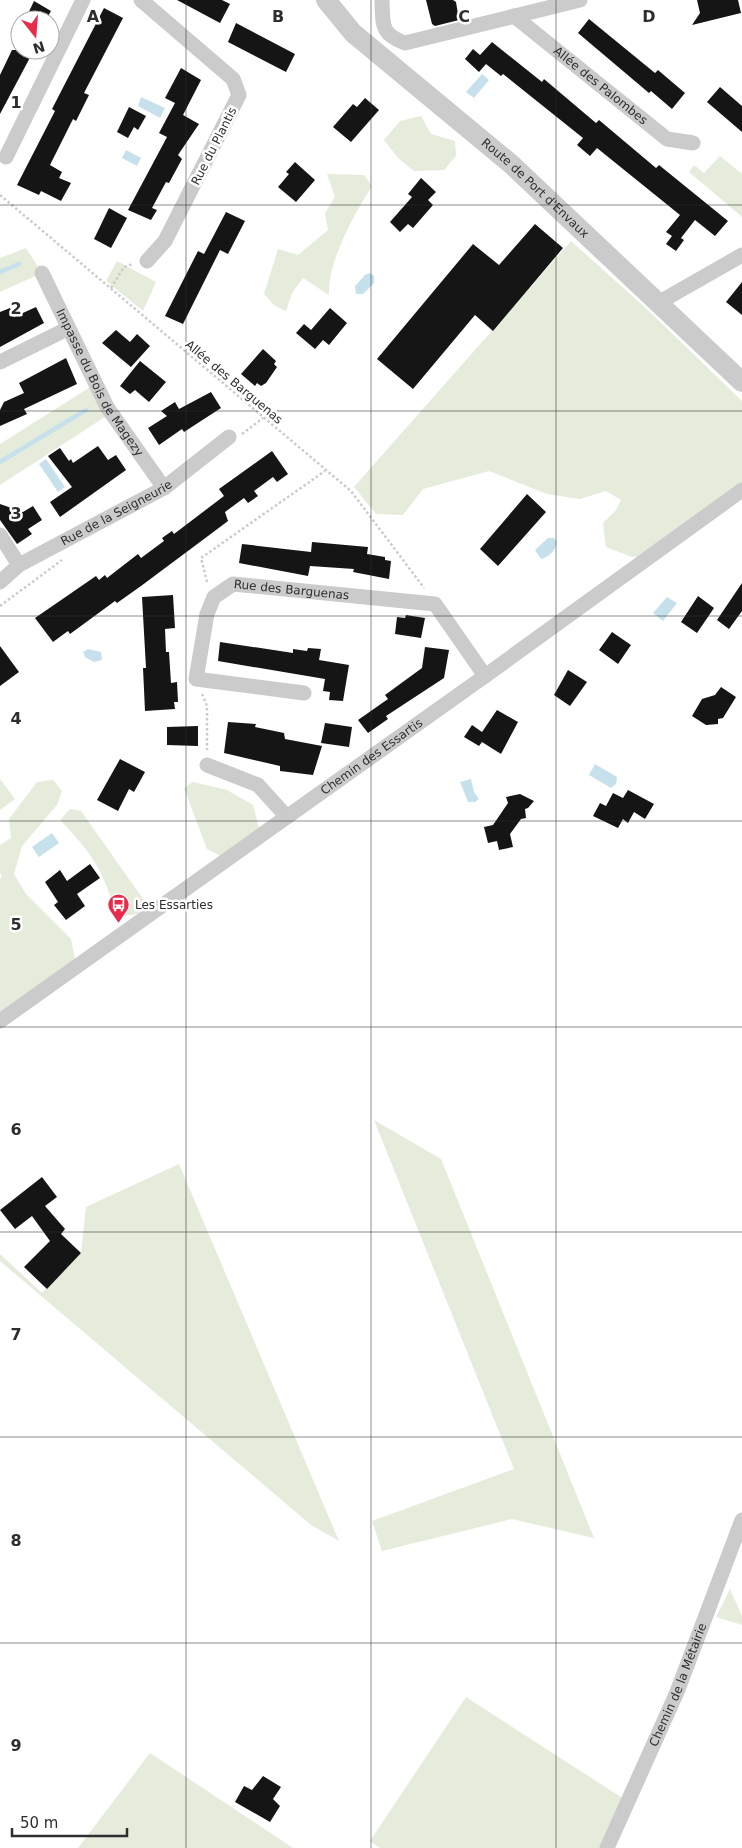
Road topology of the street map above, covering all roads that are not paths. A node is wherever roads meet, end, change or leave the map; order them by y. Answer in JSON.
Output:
{"nodes":[{"id":1,"x":83,"y":0,"type":"edge"},
{"id":2,"x":140,"y":0,"type":"edge"},
{"id":3,"x":326,"y":0,"type":"edge"},
{"id":4,"x":382,"y":0,"type":"edge"},
{"id":5,"x":580,"y":0,"type":"edge"},
{"id":6,"x":514,"y":16,"type":"junction"},
{"id":7,"x":693,"y":143,"type":"dead end"},
{"id":8,"x":6,"y":157,"type":"dead end"},
{"id":9,"x":742,"y":255,"type":"edge"},
{"id":10,"x":147,"y":261,"type":"road end"},
{"id":11,"x":42,"y":273,"type":"dead end"},
{"id":12,"x":658,"y":303,"type":"junction"},
{"id":13,"x":68,"y":329,"type":"junction"},
{"id":14,"x":0,"y":362,"type":"edge"},
{"id":15,"x":742,"y":382,"type":"edge"},
{"id":16,"x":229,"y":437,"type":"dead end"},
{"id":17,"x":164,"y":488,"type":"junction"},
{"id":18,"x":742,"y":490,"type":"edge"},
{"id":19,"x":0,"y":535,"type":"edge"},
{"id":20,"x":19,"y":565,"type":"junction"},
{"id":21,"x":0,"y":582,"type":"edge"},
{"id":22,"x":486,"y":676,"type":"junction"},
{"id":23,"x":304,"y":693,"type":"dead end"},
{"id":24,"x":208,"y":765,"type":"road end"},
{"id":25,"x":287,"y":818,"type":"junction"},
{"id":26,"x":0,"y":1021,"type":"edge"},
{"id":27,"x":742,"y":1520,"type":"edge"},
{"id":28,"x":607,"y":1848,"type":"edge"}],
"edges":[{"from":1,"to":8,"type":"street"},
{"from":2,"to":10,"type":"street","name":"Rue du Plantis"},
{"from":3,"to":12,"type":"street","name":"Route de Port d'Envaux"},
{"from":4,"to":6,"type":"street"},
{"from":5,"to":6,"type":"street"},
{"from":6,"to":7,"type":"street","name":"Allée des Palombes"},
{"from":9,"to":12,"type":"street"},
{"from":11,"to":13,"type":"street","name":"Impasse du Bois de Magezy"},
{"from":12,"to":15,"type":"street","name":"Route de Port d'Envaux"},
{"from":13,"to":14,"type":"street"},
{"from":13,"to":17,"type":"street","name":"Impasse du Bois de Magezy"},
{"from":16,"to":17,"type":"street","name":"Rue de la Seigneurie"},
{"from":17,"to":20,"type":"street","name":"Rue de la Seigneurie"},
{"from":18,"to":22,"type":"street","name":"Chemin des Essartis"},
{"from":19,"to":20,"type":"street"},
{"from":20,"to":21,"type":"street","name":"Rue de la Seigneurie"},
{"from":22,"to":23,"type":"street","name":"Rue des Barguenas"},
{"from":22,"to":25,"type":"street","name":"Chemin des Essartis"},
{"from":24,"to":25,"type":"street"},
{"from":25,"to":26,"type":"street","name":"Chemin des Essartis"},
{"from":27,"to":28,"type":"street","name":"Chemin de la Métairie"}]}
